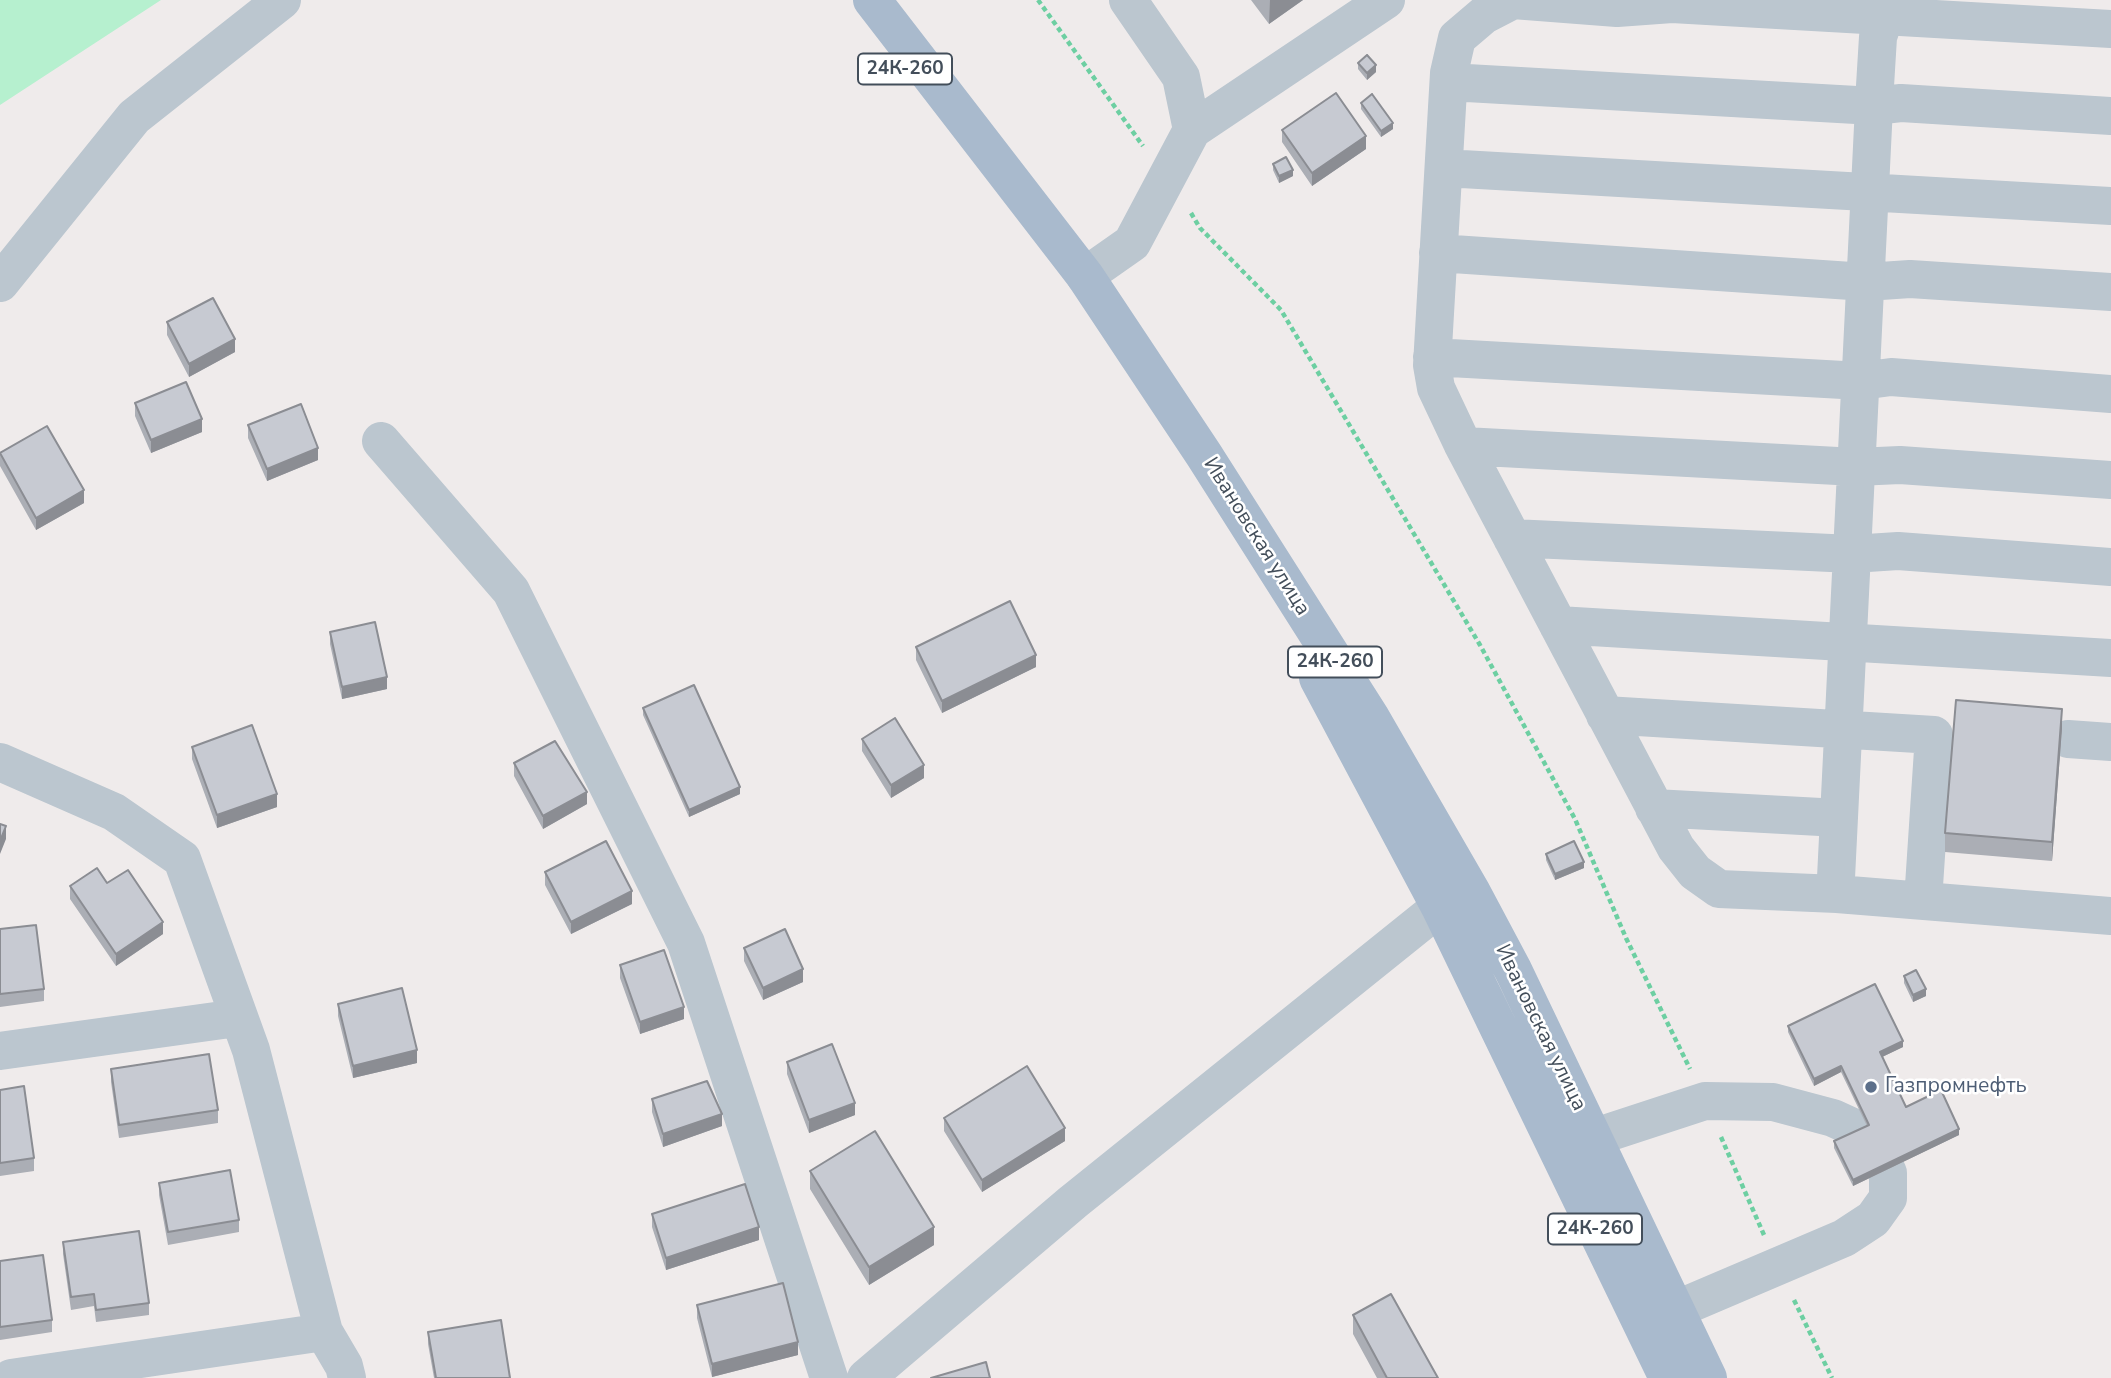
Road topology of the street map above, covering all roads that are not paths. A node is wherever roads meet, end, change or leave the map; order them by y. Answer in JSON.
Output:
{"nodes":[{"id":1,"x":282,"y":0,"type":"edge"},
{"id":2,"x":850,"y":0,"type":"edge"},
{"id":3,"x":872,"y":0,"type":"edge"},
{"id":4,"x":1128,"y":0,"type":"edge"},
{"id":5,"x":1386,"y":0,"type":"edge"},
{"id":6,"x":1671,"y":2,"type":"edge"},
{"id":7,"x":1885,"y":16,"type":"junction"},
{"id":8,"x":2111,"y":29,"type":"edge"},
{"id":9,"x":1449,"y":82,"type":"junction"},
{"id":10,"x":1874,"y":106,"type":"junction"},
{"id":11,"x":2111,"y":116,"type":"edge"},
{"id":12,"x":1192,"y":130,"type":"junction"},
{"id":13,"x":1444,"y":168,"type":"junction"},
{"id":14,"x":1870,"y":191,"type":"junction"},
{"id":15,"x":2111,"y":206,"type":"edge"},
{"id":16,"x":1438,"y":253,"type":"junction"},
{"id":17,"x":1085,"y":276,"type":"junction"},
{"id":18,"x":1866,"y":282,"type":"junction"},
{"id":19,"x":0,"y":283,"type":"edge"},
{"id":20,"x":2111,"y":292,"type":"edge"},
{"id":21,"x":1432,"y":357,"type":"junction"},
{"id":22,"x":1861,"y":381,"type":"junction"},
{"id":23,"x":2111,"y":394,"type":"edge"},
{"id":24,"x":381,"y":441,"type":"dead end"},
{"id":25,"x":1464,"y":446,"type":"junction"},
{"id":26,"x":1856,"y":467,"type":"junction"},
{"id":27,"x":2111,"y":480,"type":"edge"},
{"id":28,"x":1512,"y":538,"type":"junction"},
{"id":29,"x":1852,"y":554,"type":"junction"},
{"id":30,"x":2111,"y":567,"type":"edge"},
{"id":31,"x":1558,"y":625,"type":"junction"},
{"id":32,"x":1847,"y":641,"type":"junction"},
{"id":33,"x":2111,"y":657,"type":"edge"},
{"id":34,"x":1605,"y":715,"type":"junction"},
{"id":35,"x":1843,"y":728,"type":"junction"},
{"id":36,"x":2068,"y":739,"type":"dead end"},
{"id":37,"x":2111,"y":742,"type":"edge"},
{"id":38,"x":0,"y":762,"type":"edge"},
{"id":39,"x":1654,"y":808,"type":"junction"},
{"id":40,"x":1839,"y":818,"type":"junction"},
{"id":41,"x":1837,"y":894,"type":"junction"},
{"id":42,"x":1923,"y":901,"type":"junction"},
{"id":43,"x":1440,"y":907,"type":"junction"},
{"id":44,"x":2111,"y":916,"type":"edge"},
{"id":45,"x":237,"y":1018,"type":"junction"},
{"id":46,"x":0,"y":1051,"type":"edge"},
{"id":47,"x":1592,"y":1138,"type":"junction"},
{"id":48,"x":1675,"y":1310,"type":"junction"},
{"id":49,"x":324,"y":1332,"type":"junction"},
{"id":50,"x":11,"y":1378,"type":"edge"},
{"id":51,"x":347,"y":1378,"type":"edge"},
{"id":52,"x":830,"y":1378,"type":"edge"},
{"id":53,"x":866,"y":1378,"type":"edge"},
{"id":54,"x":1668,"y":1378,"type":"edge"},
{"id":55,"x":1708,"y":1378,"type":"edge"}],
"edges":[{"from":1,"to":19,"type":"street"},
{"from":2,"to":43,"type":"main road","number":"24К-260"},
{"from":3,"to":17,"type":"main road","name":"Ивановская улица","number":"24К-260"},
{"from":4,"to":12,"type":"street"},
{"from":5,"to":12,"type":"street"},
{"from":6,"to":7,"type":"street"},
{"from":6,"to":9,"type":"street"},
{"from":7,"to":8,"type":"street"},
{"from":7,"to":10,"type":"street"},
{"from":9,"to":10,"type":"street"},
{"from":9,"to":13,"type":"street"},
{"from":10,"to":11,"type":"street"},
{"from":10,"to":14,"type":"street"},
{"from":12,"to":17,"type":"street"},
{"from":13,"to":14,"type":"street"},
{"from":13,"to":16,"type":"street"},
{"from":14,"to":15,"type":"street"},
{"from":14,"to":18,"type":"street"},
{"from":16,"to":18,"type":"street"},
{"from":16,"to":21,"type":"street"},
{"from":17,"to":47,"type":"main road","name":"Ивановская улица","number":"24К-260"},
{"from":18,"to":20,"type":"street"},
{"from":18,"to":22,"type":"street"},
{"from":21,"to":22,"type":"street"},
{"from":21,"to":25,"type":"street"},
{"from":22,"to":23,"type":"street"},
{"from":22,"to":26,"type":"street"},
{"from":24,"to":52,"type":"street"},
{"from":25,"to":26,"type":"street"},
{"from":25,"to":28,"type":"street"},
{"from":26,"to":27,"type":"street"},
{"from":26,"to":29,"type":"street"},
{"from":28,"to":29,"type":"street"},
{"from":28,"to":31,"type":"street"},
{"from":29,"to":30,"type":"street"},
{"from":29,"to":32,"type":"street"},
{"from":31,"to":32,"type":"street"},
{"from":31,"to":34,"type":"street"},
{"from":32,"to":33,"type":"street"},
{"from":32,"to":35,"type":"street"},
{"from":34,"to":35,"type":"street"},
{"from":34,"to":39,"type":"street"},
{"from":35,"to":40,"type":"street"},
{"from":35,"to":42,"type":"street"},
{"from":36,"to":37,"type":"street"},
{"from":38,"to":45,"type":"street"},
{"from":39,"to":40,"type":"street"},
{"from":39,"to":41,"type":"street"},
{"from":40,"to":41,"type":"street"},
{"from":41,"to":42,"type":"street"},
{"from":42,"to":44,"type":"street"},
{"from":43,"to":53,"type":"street"},
{"from":43,"to":54,"type":"main road","name":"Ивановская улица","number":"24К-260"},
{"from":45,"to":46,"type":"street"},
{"from":45,"to":49,"type":"street"},
{"from":47,"to":48,"type":"main road","name":"Ивановская улица","number":"24К-260"},
{"from":47,"to":48,"type":"street"},
{"from":48,"to":55,"type":"main road","name":"Ивановская улица","number":"24К-260"},
{"from":49,"to":50,"type":"street"},
{"from":49,"to":51,"type":"street"}]}
